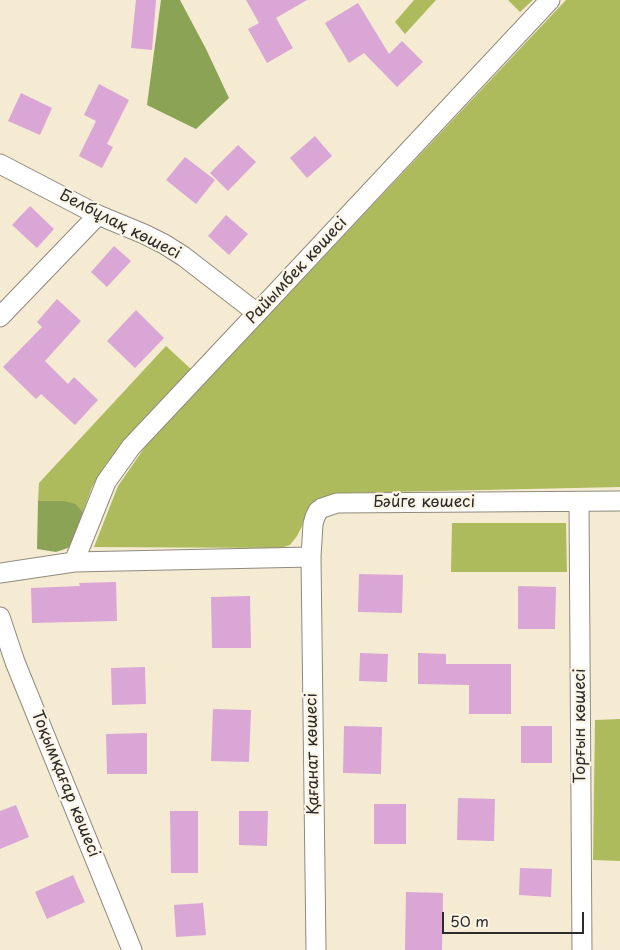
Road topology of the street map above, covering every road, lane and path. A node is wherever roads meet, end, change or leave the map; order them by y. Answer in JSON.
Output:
{"nodes":[{"id":1,"x":550,"y":0,"type":"edge"},
{"id":2,"x":0,"y":164,"type":"edge"},
{"id":3,"x":98,"y":215,"type":"junction"},
{"id":4,"x":258,"y":313,"type":"junction"},
{"id":5,"x":0,"y":317,"type":"edge"},
{"id":6,"x":620,"y":501,"type":"edge"},
{"id":7,"x":579,"y":502,"type":"junction"},
{"id":8,"x":311,"y":558,"type":"junction"},
{"id":9,"x":74,"y":562,"type":"junction"},
{"id":10,"x":0,"y":573,"type":"edge"},
{"id":11,"x":0,"y":617,"type":"edge"},
{"id":12,"x":132,"y":950,"type":"edge"},
{"id":13,"x":316,"y":950,"type":"edge"},
{"id":14,"x":582,"y":950,"type":"edge"}],
"edges":[{"from":1,"to":4,"type":"street","name":"Райымбек көшесі"},
{"from":2,"to":3,"type":"street","name":"Белбұлақ көшесі"},
{"from":3,"to":4,"type":"street","name":"Белбұлақ көшесі"},
{"from":3,"to":5,"type":"street"},
{"from":4,"to":9,"type":"street","name":"Райымбек көшесі"},
{"from":6,"to":7,"type":"street","name":"Бәйге көшесі"},
{"from":7,"to":8,"type":"street","name":"Бәйге көшесі"},
{"from":7,"to":14,"type":"street","name":"Торғын көшесі"},
{"from":8,"to":9,"type":"street"},
{"from":8,"to":13,"type":"street","name":"Қағанат көшесі"},
{"from":9,"to":10,"type":"street"},
{"from":11,"to":12,"type":"street","name":"Тоқымқағар көшесі"}]}
